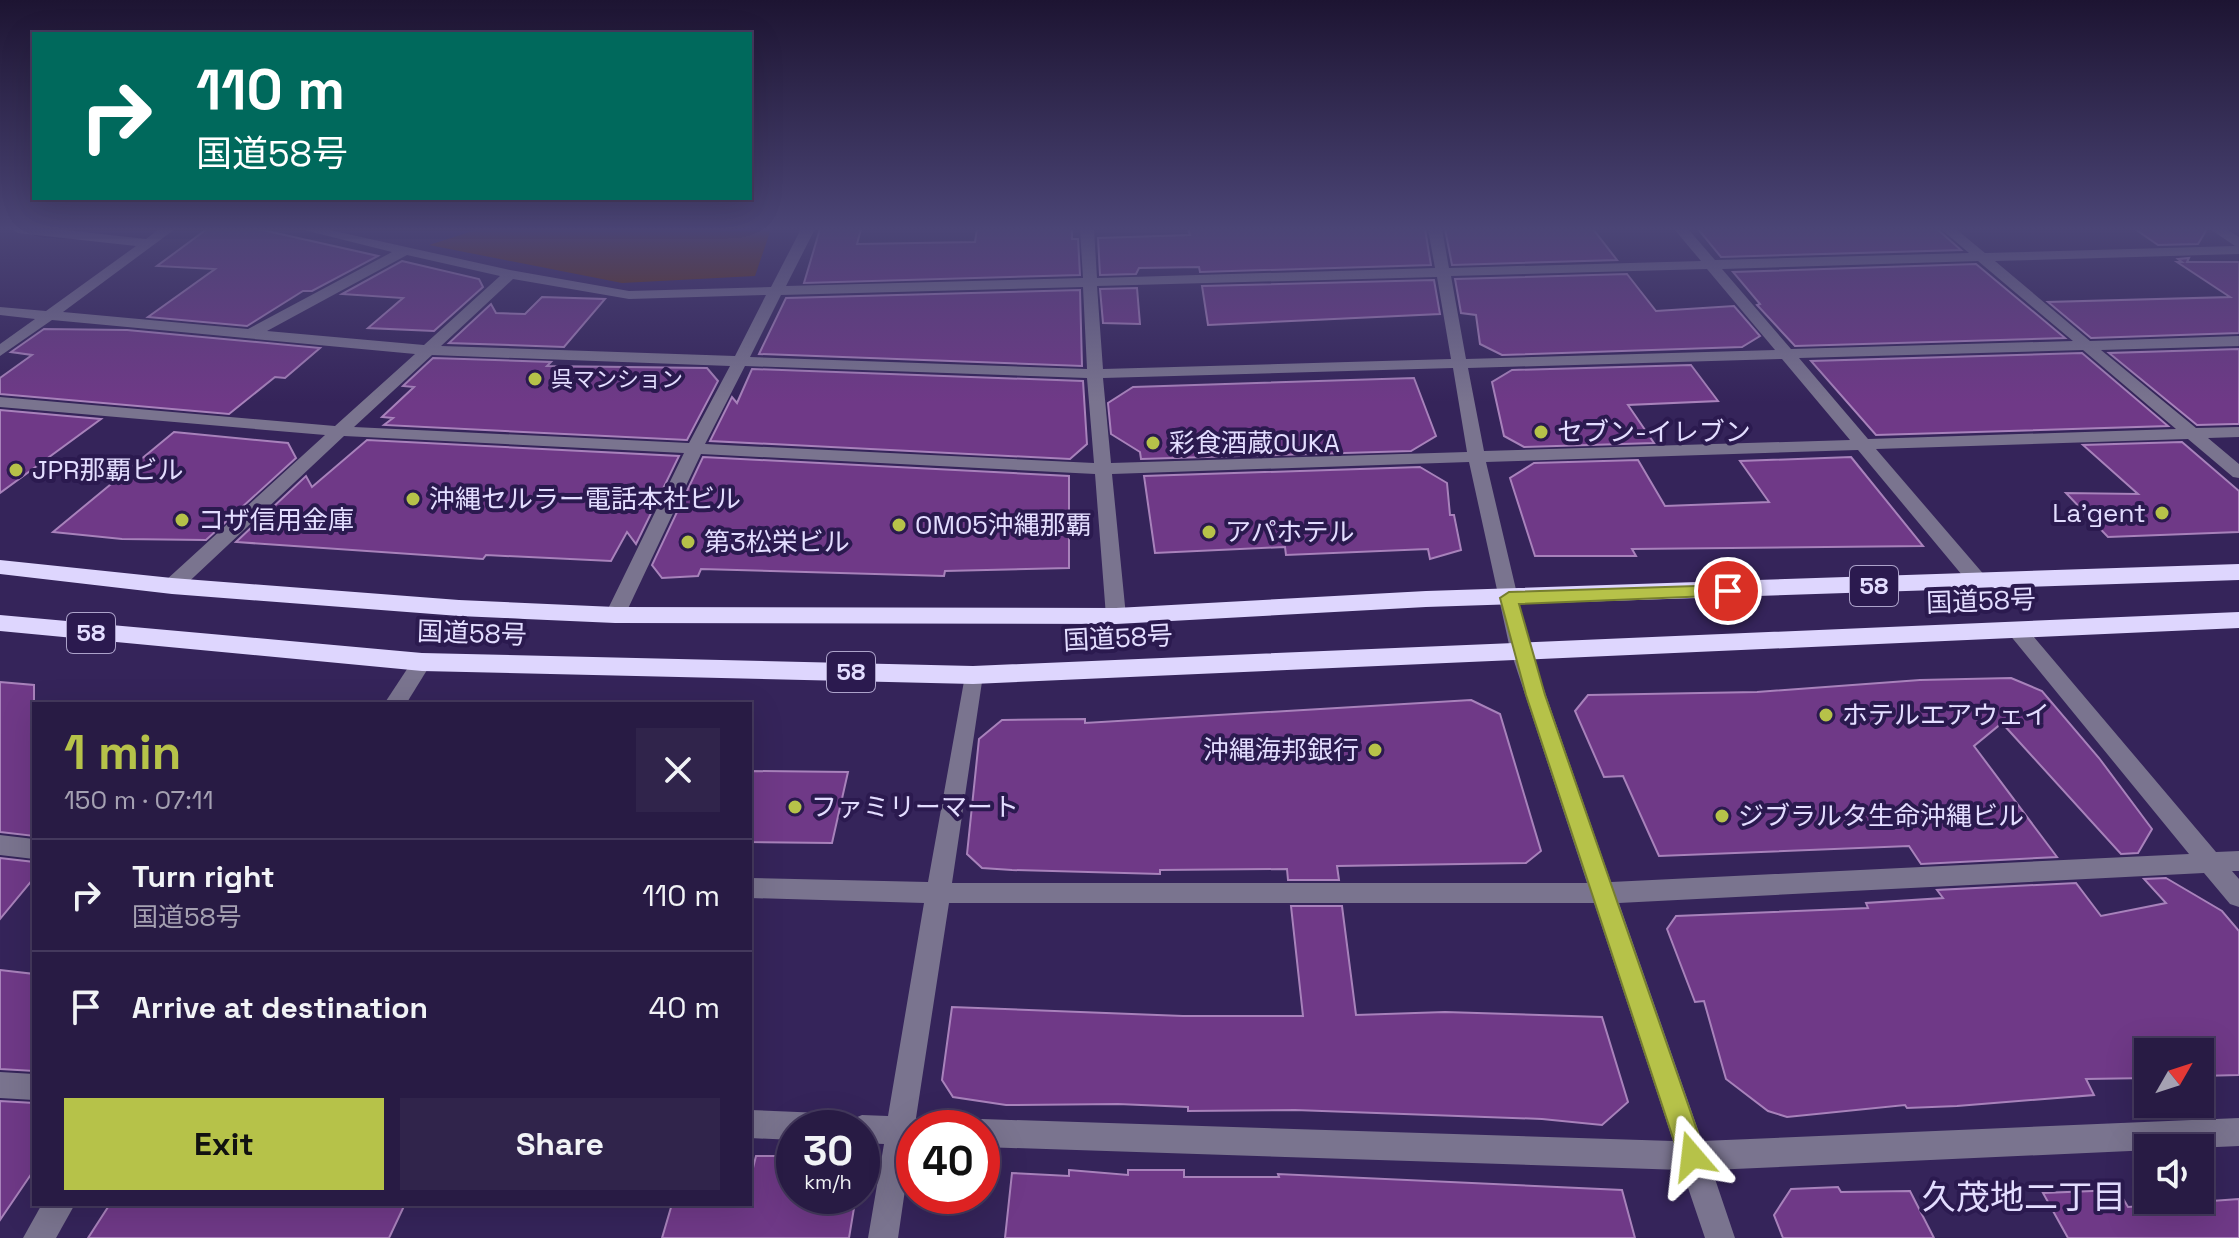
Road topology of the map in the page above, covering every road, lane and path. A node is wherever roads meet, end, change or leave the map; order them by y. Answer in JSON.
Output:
{"nodes":[{"id":1,"x":89,"y":287,"type":"edge"},
{"id":2,"x":338,"y":287,"type":"edge"},
{"id":3,"x":496,"y":287,"type":"edge"},
{"id":4,"x":582,"y":287,"type":"edge"},
{"id":5,"x":854,"y":287,"type":"edge"},
{"id":6,"x":1090,"y":287,"type":"edge"},
{"id":7,"x":1445,"y":287,"type":"edge"},
{"id":8,"x":1728,"y":287,"type":"edge"},
{"id":9,"x":2017,"y":287,"type":"edge"},
{"id":10,"x":777,"y":289,"type":"junction"},
{"id":11,"x":0,"y":311,"type":"edge"},
{"id":12,"x":49,"y":316,"type":"junction"},
{"id":13,"x":250,"y":334,"type":"junction"},
{"id":14,"x":2239,"y":341,"type":"edge"},
{"id":15,"x":2089,"y":346,"type":"junction"},
{"id":16,"x":426,"y":350,"type":"junction"},
{"id":17,"x":0,"y":351,"type":"edge"},
{"id":18,"x":1787,"y":356,"type":"junction"},
{"id":19,"x":740,"y":362,"type":"junction"},
{"id":20,"x":1460,"y":364,"type":"junction"},
{"id":21,"x":1095,"y":374,"type":"junction"},
{"id":22,"x":0,"y":402,"type":"edge"},
{"id":23,"x":336,"y":431,"type":"junction"},
{"id":24,"x":2239,"y":432,"type":"edge"},
{"id":25,"x":2193,"y":433,"type":"junction"},
{"id":26,"x":1862,"y":445,"type":"junction"},
{"id":27,"x":694,"y":450,"type":"junction"},
{"id":28,"x":1477,"y":459,"type":"junction"},
{"id":29,"x":1102,"y":469,"type":"junction"},
{"id":30,"x":2239,"y":473,"type":"edge"},
{"id":31,"x":0,"y":567,"type":"edge"},
{"id":32,"x":2239,"y":572,"type":"edge"},
{"id":33,"x":1979,"y":582,"type":"junction"},
{"id":34,"x":172,"y":586,"type":"junction"},
{"id":35,"x":1509,"y":598,"type":"junction"},
{"id":36,"x":615,"y":615,"type":"junction"},
{"id":37,"x":1116,"y":616,"type":"junction"},
{"id":38,"x":2239,"y":620,"type":"edge"},
{"id":39,"x":0,"y":623,"type":"edge"},
{"id":40,"x":2016,"y":629,"type":"junction"},
{"id":41,"x":1520,"y":649,"type":"junction"},
{"id":42,"x":422,"y":662,"type":"junction"},
{"id":43,"x":973,"y":675,"type":"junction"},
{"id":44,"x":396,"y":702,"type":"edge"},
{"id":45,"x":0,"y":845,"type":"edge"},
{"id":46,"x":32,"y":849,"type":"edge"},
{"id":47,"x":2239,"y":861,"type":"edge"},
{"id":48,"x":2210,"y":863,"type":"junction"},
{"id":49,"x":752,"y":888,"type":"edge"},
{"id":50,"x":935,"y":893,"type":"junction"},
{"id":51,"x":1605,"y":893,"type":"junction"},
{"id":52,"x":2239,"y":897,"type":"edge"},
{"id":53,"x":0,"y":1085,"type":"edge"},
{"id":54,"x":32,"y":1087,"type":"edge"},
{"id":55,"x":909,"y":1110,"type":"edge"},
{"id":56,"x":752,"y":1124,"type":"edge"},
{"id":57,"x":776,"y":1125,"type":"edge"},
{"id":58,"x":2239,"y":1132,"type":"edge"},
{"id":59,"x":1000,"y":1134,"type":"edge"},
{"id":60,"x":1692,"y":1156,"type":"junction"},
{"id":61,"x":896,"y":1180,"type":"edge"},
{"id":62,"x":59,"y":1206,"type":"edge"},
{"id":63,"x":38,"y":1238,"type":"edge"},
{"id":64,"x":883,"y":1238,"type":"edge"},
{"id":65,"x":1720,"y":1238,"type":"edge"}],
"edges":[{"from":1,"to":12,"type":"street"},
{"from":2,"to":13,"type":"street"},
{"from":3,"to":16,"type":"street"},
{"from":4,"to":10,"type":"street"},
{"from":5,"to":10,"type":"street"},
{"from":6,"to":21,"type":"street"},
{"from":7,"to":20,"type":"street"},
{"from":8,"to":18,"type":"street"},
{"from":9,"to":15,"type":"street"},
{"from":10,"to":19,"type":"street"},
{"from":11,"to":12,"type":"street"},
{"from":12,"to":13,"type":"street"},
{"from":12,"to":17,"type":"street"},
{"from":13,"to":16,"type":"street"},
{"from":14,"to":15,"type":"street"},
{"from":15,"to":18,"type":"street"},
{"from":15,"to":25,"type":"street"},
{"from":16,"to":19,"type":"street"},
{"from":16,"to":23,"type":"street"},
{"from":18,"to":20,"type":"street"},
{"from":18,"to":26,"type":"street"},
{"from":19,"to":21,"type":"street"},
{"from":19,"to":27,"type":"street"},
{"from":20,"to":21,"type":"street"},
{"from":20,"to":28,"type":"street"},
{"from":21,"to":29,"type":"street"},
{"from":22,"to":23,"type":"street"},
{"from":23,"to":27,"type":"street"},
{"from":23,"to":34,"type":"street"},
{"from":24,"to":25,"type":"street"},
{"from":25,"to":26,"type":"street"},
{"from":25,"to":30,"type":"street"},
{"from":26,"to":28,"type":"street"},
{"from":26,"to":33,"type":"street"},
{"from":27,"to":29,"type":"street"},
{"from":27,"to":36,"type":"street"},
{"from":28,"to":29,"type":"street"},
{"from":28,"to":35,"type":"street"},
{"from":29,"to":37,"type":"street"},
{"from":31,"to":34,"type":"highway","name":"国道58号","number":"58"},
{"from":32,"to":33,"type":"highway","name":"国道58号","number":"58"},
{"from":33,"to":35,"type":"highway","name":"国道58号","number":"58"},
{"from":34,"to":36,"type":"highway","name":"国道58号","number":"58"},
{"from":35,"to":37,"type":"highway","name":"国道58号","number":"58"},
{"from":35,"to":41,"type":"street"},
{"from":36,"to":37,"type":"highway","name":"国道58号","number":"58"},
{"from":38,"to":40,"type":"highway","name":"国道58号","number":"58"},
{"from":39,"to":42,"type":"highway","name":"国道58号","number":"58"},
{"from":40,"to":41,"type":"highway","name":"国道58号","number":"58"},
{"from":40,"to":48,"type":"street"},
{"from":41,"to":43,"type":"highway","name":"国道58号","number":"58"},
{"from":41,"to":51,"type":"street"},
{"from":42,"to":43,"type":"highway","name":"国道58号","number":"58"},
{"from":42,"to":44,"type":"street"},
{"from":43,"to":50,"type":"street"},
{"from":45,"to":46,"type":"street"},
{"from":47,"to":48,"type":"street"},
{"from":48,"to":51,"type":"street"},
{"from":48,"to":52,"type":"street"},
{"from":49,"to":50,"type":"street"},
{"from":50,"to":51,"type":"street"},
{"from":50,"to":55,"type":"street"},
{"from":51,"to":60,"type":"street"},
{"from":53,"to":54,"type":"street"},
{"from":56,"to":57,"type":"street"},
{"from":58,"to":60,"type":"street"},
{"from":59,"to":60,"type":"street"},
{"from":60,"to":65,"type":"street"},
{"from":61,"to":64,"type":"street"},
{"from":62,"to":63,"type":"street"}]}
